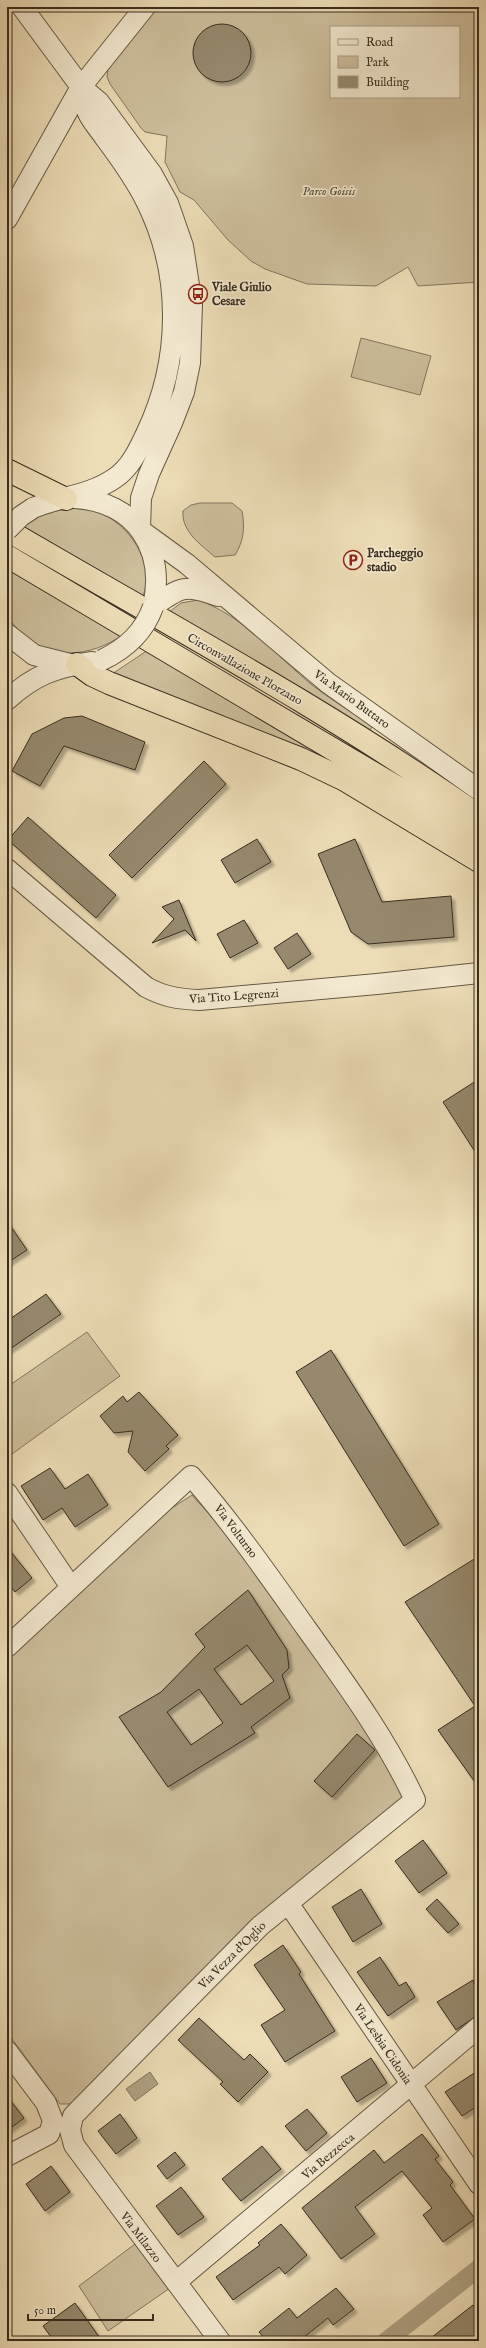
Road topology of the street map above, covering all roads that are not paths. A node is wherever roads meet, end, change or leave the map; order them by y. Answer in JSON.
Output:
{"nodes":[{"id":1,"x":22,"y":7,"type":"edge"},
{"id":2,"x":145,"y":7,"type":"edge"},
{"id":3,"x":81,"y":87,"type":"junction"},
{"id":4,"x":7,"y":219,"type":"edge"},
{"id":5,"x":7,"y":470,"type":"edge"},
{"id":6,"x":68,"y":498,"type":"junction"},
{"id":7,"x":7,"y":530,"type":"edge"},
{"id":8,"x":142,"y":531,"type":"junction"},
{"id":9,"x":7,"y":556,"type":"edge"},
{"id":10,"x":230,"y":601,"type":"junction"},
{"id":11,"x":153,"y":607,"type":"junction"},
{"id":12,"x":7,"y":634,"type":"edge"},
{"id":13,"x":74,"y":664,"type":"junction"},
{"id":14,"x":7,"y":700,"type":"edge"},
{"id":15,"x":479,"y":790,"type":"edge"},
{"id":16,"x":479,"y":816,"type":"edge"},
{"id":17,"x":479,"y":840,"type":"edge"},
{"id":18,"x":479,"y":861,"type":"edge"},
{"id":19,"x":8,"y":870,"type":"edge"},
{"id":20,"x":479,"y":973,"type":"edge"},
{"id":21,"x":7,"y":1493,"type":"edge"},
{"id":22,"x":71,"y":1587,"type":"junction"},
{"id":23,"x":7,"y":1648,"type":"edge"},
{"id":24,"x":415,"y":1800,"type":"joint"},
{"id":25,"x":288,"y":1903,"type":"junction"},
{"id":26,"x":479,"y":2028,"type":"edge"},
{"id":27,"x":7,"y":2051,"type":"edge"},
{"id":28,"x":412,"y":2086,"type":"junction"},
{"id":29,"x":61,"y":2129,"type":"junction"},
{"id":30,"x":7,"y":2156,"type":"edge"},
{"id":31,"x":479,"y":2184,"type":"edge"},
{"id":32,"x":176,"y":2282,"type":"junction"},
{"id":33,"x":220,"y":2341,"type":"edge"}],
"edges":[{"from":1,"to":3,"type":"street"},
{"from":2,"to":3,"type":"street"},
{"from":3,"to":4,"type":"street"},
{"from":3,"to":6,"type":"street"},
{"from":3,"to":8,"type":"street"},
{"from":5,"to":6,"type":"highway"},
{"from":6,"to":7,"type":"street","bridge":true},
{"from":6,"to":8,"type":"street"},
{"from":7,"to":16,"type":"highway","name":"Circonvallazione Plorzano"},
{"from":8,"to":10,"type":"street","name":"Via Mario Buttaro"},
{"from":8,"to":11,"type":"street"},
{"from":9,"to":17,"type":"highway","name":"Circonvallazione Plorzano"},
{"from":10,"to":11,"type":"street","name":"Via Mario Buttaro"},
{"from":10,"to":15,"type":"street","name":"Via Mario Buttaro"},
{"from":11,"to":13,"type":"street","bridge":true},
{"from":12,"to":13,"type":"street"},
{"from":13,"to":14,"type":"street"},
{"from":13,"to":18,"type":"highway"},
{"from":19,"to":20,"type":"street","name":"Via Tito Legrenzi"},
{"from":21,"to":22,"type":"street"},
{"from":22,"to":23,"type":"street","name":"Via Volturno"},
{"from":22,"to":24,"type":"street","name":"Via Volturno"},
{"from":24,"to":25,"type":"street","name":"Via Vezza d'Oglio"},
{"from":25,"to":28,"type":"street","name":"Via Lesbia Cidonia"},
{"from":25,"to":29,"type":"street","name":"Via Vezza d'Oglio"},
{"from":26,"to":28,"type":"street","name":"Via Bezzecca"},
{"from":27,"to":29,"type":"street","name":"Via Milazzo"},
{"from":28,"to":31,"type":"street","name":"Via Lesbia Cidonia"},
{"from":28,"to":32,"type":"street","name":"Via Bezzecca"},
{"from":29,"to":30,"type":"street","name":"Via Vezza d'Oglio"},
{"from":29,"to":32,"type":"street","name":"Via Milazzo"},
{"from":32,"to":33,"type":"street","name":"Via Milazzo"}]}
